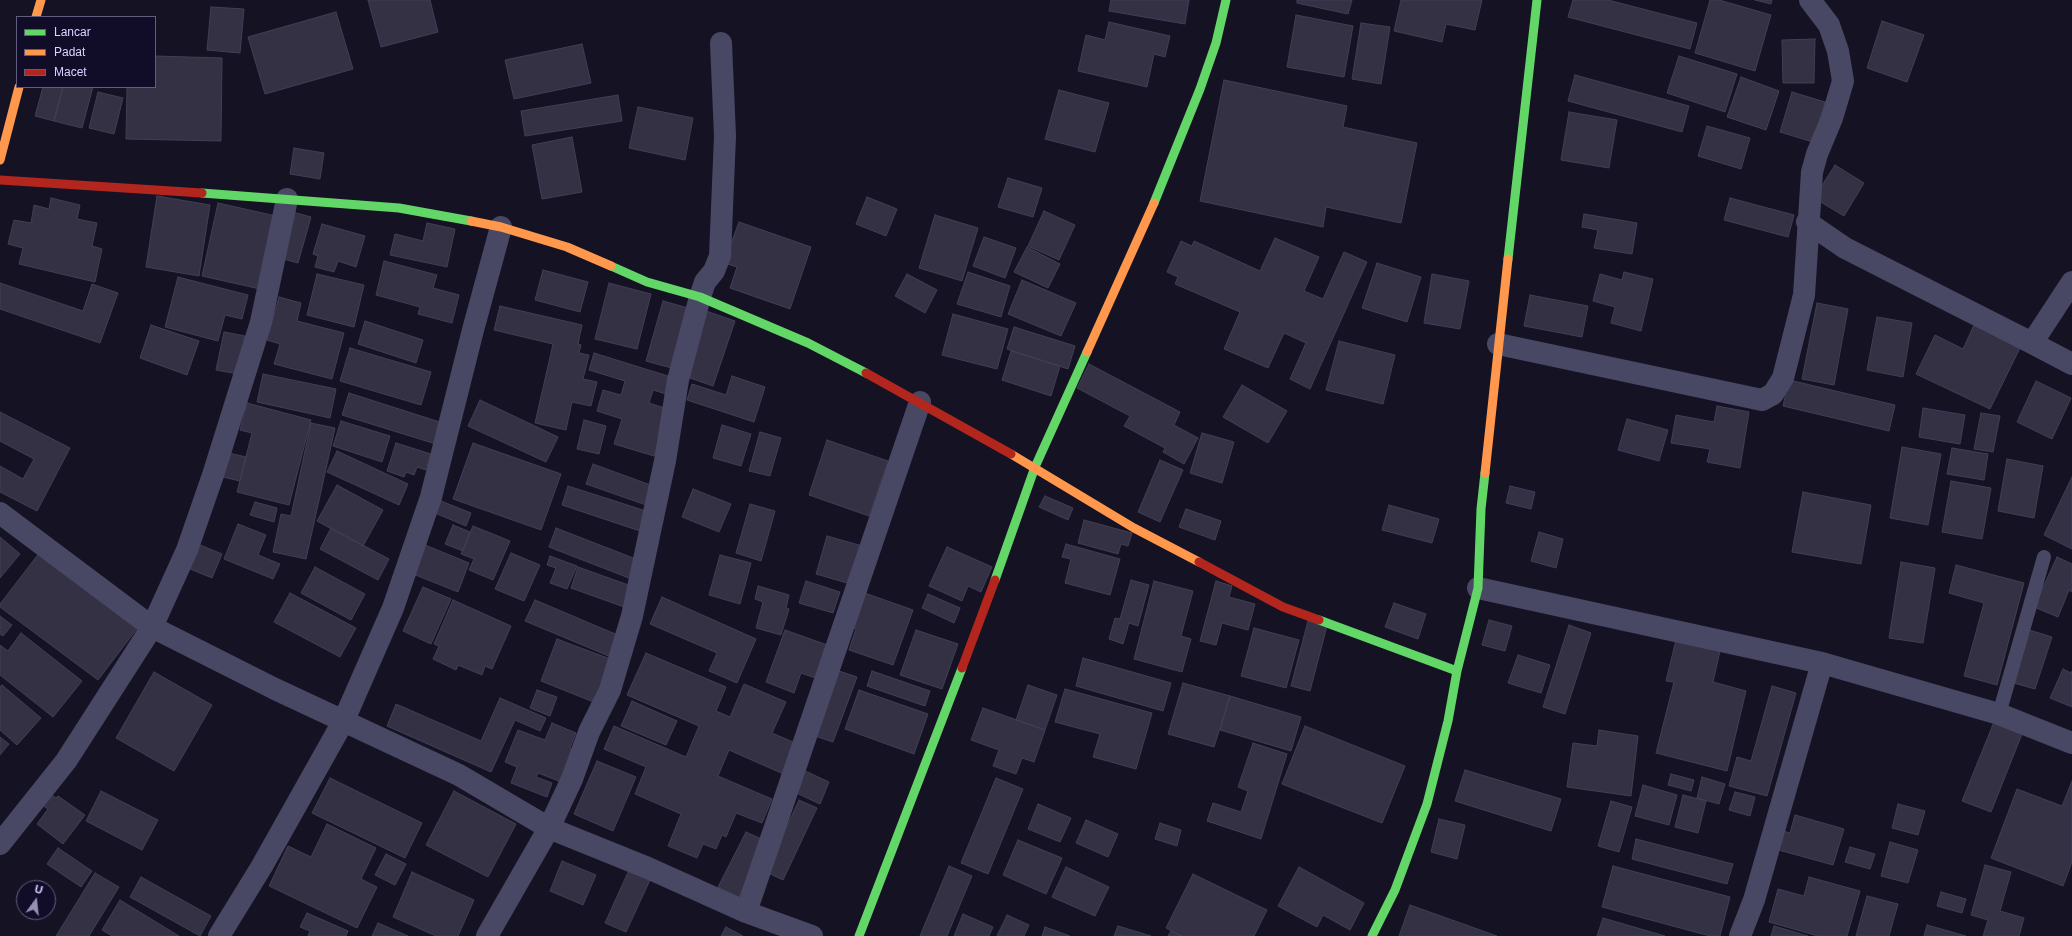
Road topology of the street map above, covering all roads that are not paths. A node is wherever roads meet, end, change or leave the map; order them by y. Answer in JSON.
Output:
{"nodes":[{"id":1,"x":41,"y":0,"type":"edge"},
{"id":2,"x":1226,"y":0,"type":"edge"},
{"id":3,"x":1537,"y":0,"type":"edge"},
{"id":4,"x":1810,"y":0,"type":"edge"},
{"id":5,"x":36,"y":16,"type":"edge"},
{"id":6,"x":721,"y":43,"type":"dead end"},
{"id":7,"x":19,"y":88,"type":"edge"},
{"id":8,"x":0,"y":160,"type":"edge"},
{"id":9,"x":0,"y":180,"type":"edge"},
{"id":10,"x":287,"y":198,"type":"junction"},
{"id":11,"x":1807,"y":222,"type":"junction"},
{"id":12,"x":501,"y":227,"type":"junction"},
{"id":13,"x":2072,"y":282,"type":"edge"},
{"id":14,"x":700,"y":297,"type":"junction"},
{"id":15,"x":2032,"y":343,"type":"junction"},
{"id":16,"x":1498,"y":344,"type":"junction"},
{"id":17,"x":2072,"y":364,"type":"edge"},
{"id":18,"x":920,"y":402,"type":"junction"},
{"id":19,"x":1035,"y":467,"type":"junction"},
{"id":20,"x":0,"y":513,"type":"edge"},
{"id":21,"x":2044,"y":557,"type":"dead end"},
{"id":22,"x":1478,"y":588,"type":"junction"},
{"id":23,"x":152,"y":627,"type":"junction"},
{"id":24,"x":1822,"y":663,"type":"junction"},
{"id":25,"x":1457,"y":671,"type":"junction"},
{"id":26,"x":1999,"y":714,"type":"junction"},
{"id":27,"x":344,"y":720,"type":"junction"},
{"id":28,"x":2072,"y":743,"type":"edge"},
{"id":29,"x":549,"y":828,"type":"junction"},
{"id":30,"x":0,"y":844,"type":"edge"},
{"id":31,"x":746,"y":912,"type":"junction"},
{"id":32,"x":219,"y":936,"type":"edge"},
{"id":33,"x":487,"y":936,"type":"edge"},
{"id":34,"x":812,"y":936,"type":"edge"},
{"id":35,"x":859,"y":936,"type":"edge"},
{"id":36,"x":1372,"y":936,"type":"edge"},
{"id":37,"x":1740,"y":936,"type":"edge"}],
"edges":[{"from":1,"to":5,"type":"street"},
{"from":2,"to":19,"type":"street"},
{"from":3,"to":16,"type":"street"},
{"from":4,"to":11,"type":"street"},
{"from":6,"to":14,"type":"street"},
{"from":7,"to":8,"type":"street"},
{"from":9,"to":10,"type":"street"},
{"from":10,"to":12,"type":"street"},
{"from":10,"to":23,"type":"street"},
{"from":11,"to":15,"type":"street"},
{"from":11,"to":16,"type":"street"},
{"from":12,"to":14,"type":"street"},
{"from":12,"to":27,"type":"street"},
{"from":13,"to":15,"type":"street"},
{"from":14,"to":18,"type":"street"},
{"from":14,"to":29,"type":"street"},
{"from":15,"to":17,"type":"street"},
{"from":16,"to":22,"type":"street"},
{"from":18,"to":19,"type":"street"},
{"from":18,"to":31,"type":"street"},
{"from":19,"to":25,"type":"street"},
{"from":19,"to":35,"type":"street"},
{"from":20,"to":23,"type":"street"},
{"from":21,"to":26,"type":"lane"},
{"from":22,"to":24,"type":"street"},
{"from":22,"to":25,"type":"street"},
{"from":23,"to":27,"type":"street"},
{"from":23,"to":30,"type":"street"},
{"from":24,"to":26,"type":"street"},
{"from":24,"to":37,"type":"street"},
{"from":25,"to":36,"type":"street"},
{"from":26,"to":28,"type":"street"},
{"from":27,"to":29,"type":"street"},
{"from":27,"to":32,"type":"street"},
{"from":29,"to":31,"type":"street"},
{"from":29,"to":33,"type":"street"},
{"from":31,"to":34,"type":"street"}]}
